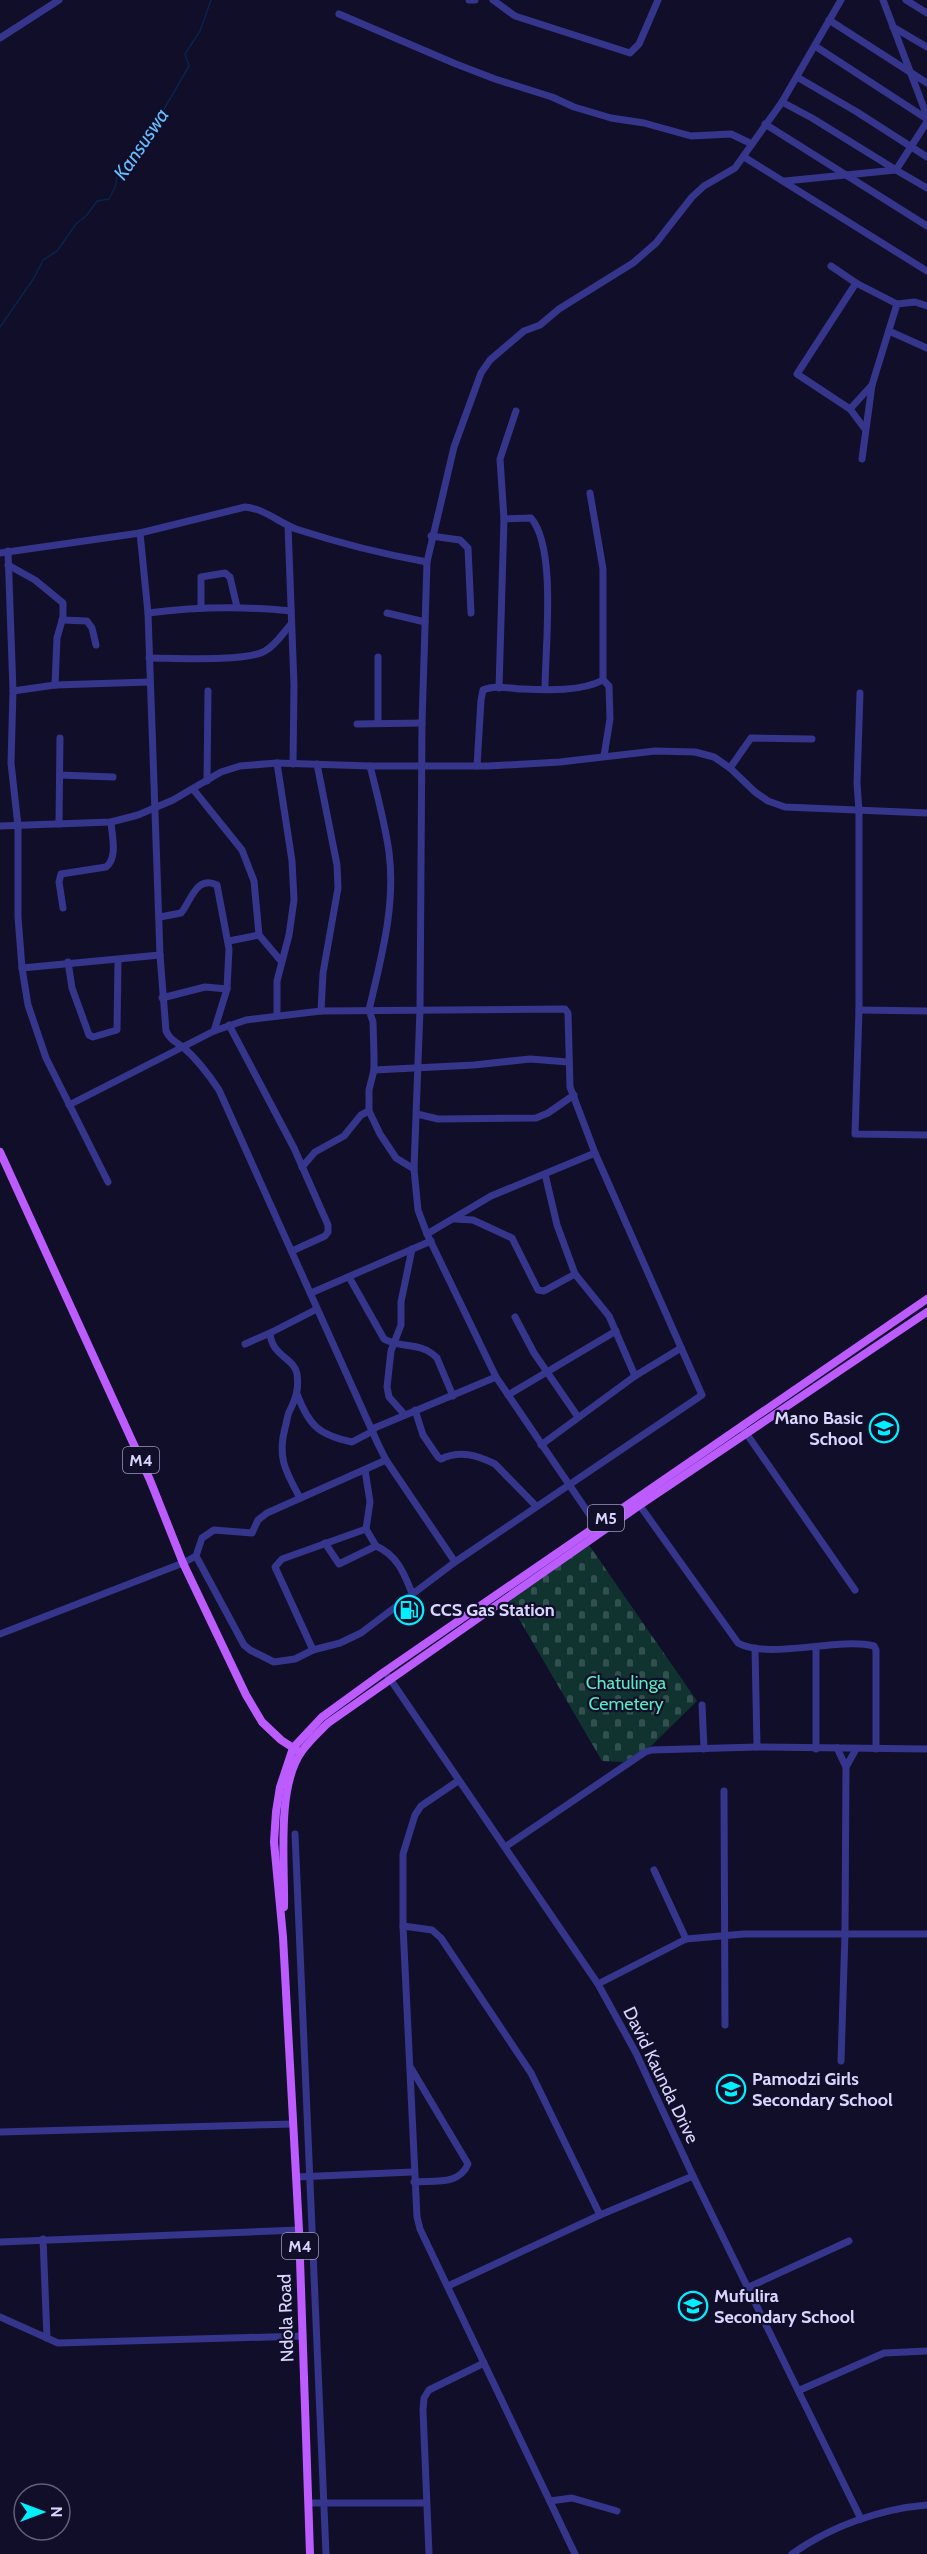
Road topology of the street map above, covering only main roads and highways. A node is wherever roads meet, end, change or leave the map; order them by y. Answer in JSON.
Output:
{"nodes":[{"id":1,"x":0,"y":1152,"type":"edge"},
{"id":2,"x":927,"y":1299,"type":"edge"},
{"id":3,"x":927,"y":1312,"type":"edge"},
{"id":4,"x":638,"y":1502,"type":"junction"},
{"id":5,"x":297,"y":1750,"type":"junction"},
{"id":6,"x":310,"y":2554,"type":"edge"}],
"edges":[{"from":1,"to":5,"type":"main road","number":"M4"},
{"from":2,"to":4,"type":"main road","number":"M5"},
{"from":3,"to":4,"type":"main road","number":"M5"},
{"from":4,"to":5,"type":"main road","number":"M5"},
{"from":5,"to":6,"type":"main road","name":"Ndola Road","number":"M4"}]}
